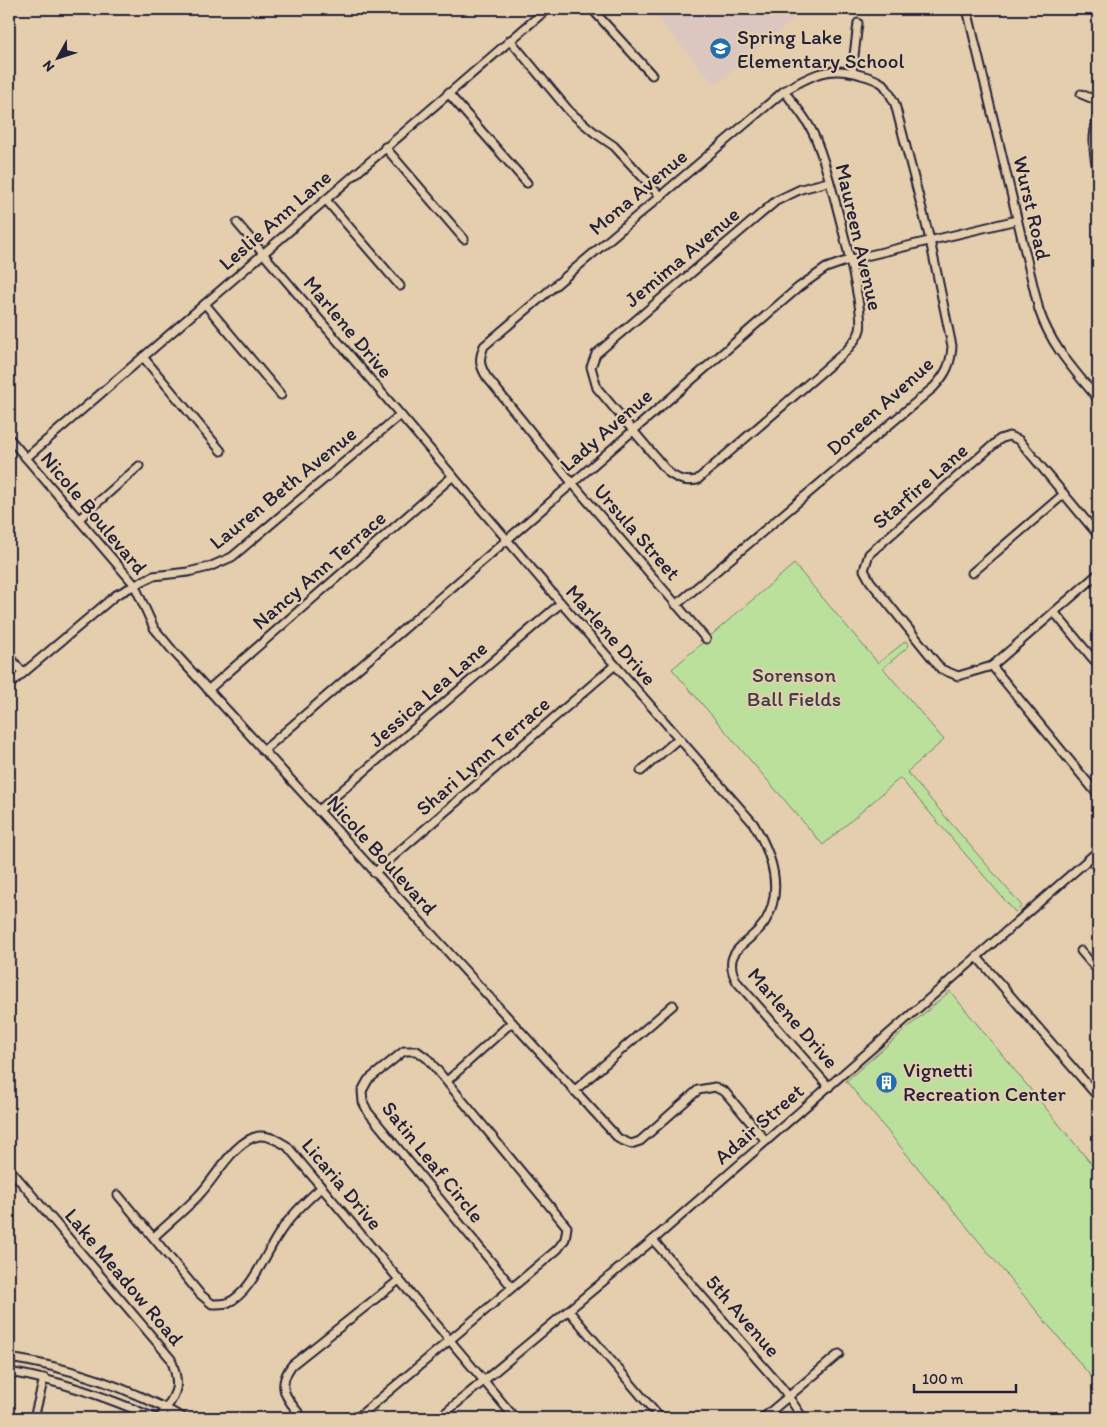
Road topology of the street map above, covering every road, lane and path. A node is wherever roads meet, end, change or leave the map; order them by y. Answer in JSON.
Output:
{"nodes":[{"id":1,"x":547,"y":9,"type":"edge"},
{"id":2,"x":592,"y":9,"type":"edge"},
{"id":3,"x":967,"y":9,"type":"edge"},
{"id":4,"x":858,"y":23,"type":"dead end"},
{"id":5,"x":510,"y":40,"type":"junction"},
{"id":6,"x":852,"y":72,"type":"junction"},
{"id":7,"x":652,"y":75,"type":"dead end"},
{"id":8,"x":784,"y":91,"type":"junction"},
{"id":9,"x":448,"y":93,"type":"junction"},
{"id":10,"x":1081,"y":94,"type":"dead end"},
{"id":11,"x":1098,"y":101,"type":"edge"},
{"id":12,"x":1098,"y":115,"type":"edge"},
{"id":13,"x":385,"y":147,"type":"junction"},
{"id":14,"x":1098,"y":173,"type":"edge"},
{"id":15,"x":828,"y":182,"type":"junction"},
{"id":16,"x":528,"y":183,"type":"dead end"},
{"id":17,"x":660,"y":196,"type":"junction"},
{"id":18,"x":326,"y":200,"type":"junction"},
{"id":19,"x":1017,"y":220,"type":"junction"},
{"id":20,"x":237,"y":224,"type":"dead end"},
{"id":21,"x":464,"y":239,"type":"dead end"},
{"id":22,"x":930,"y":240,"type":"junction"},
{"id":23,"x":262,"y":254,"type":"junction"},
{"id":24,"x":849,"y":260,"type":"junction"},
{"id":25,"x":400,"y":286,"type":"dead end"},
{"id":26,"x":205,"y":304,"type":"junction"},
{"id":27,"x":143,"y":357,"type":"junction"},
{"id":28,"x":486,"y":376,"type":"joint"},
{"id":29,"x":281,"y":395,"type":"dead end"},
{"id":30,"x":1098,"y":399,"type":"edge"},
{"id":31,"x":400,"y":415,"type":"junction"},
{"id":32,"x":633,"y":430,"type":"junction"},
{"id":33,"x":9,"y":438,"type":"edge"},
{"id":34,"x":220,"y":451,"type":"dead end"},
{"id":35,"x":26,"y":458,"type":"junction"},
{"id":36,"x":139,"y":466,"type":"dead end"},
{"id":37,"x":453,"y":476,"type":"junction"},
{"id":38,"x":572,"y":484,"type":"junction"},
{"id":39,"x":1064,"y":494,"type":"junction"},
{"id":40,"x":78,"y":519,"type":"junction"},
{"id":41,"x":1098,"y":535,"type":"edge"},
{"id":42,"x":507,"y":539,"type":"junction"},
{"id":43,"x":972,"y":573,"type":"dead end"},
{"id":44,"x":1098,"y":574,"type":"edge"},
{"id":45,"x":134,"y":584,"type":"junction"},
{"id":46,"x":561,"y":603,"type":"junction"},
{"id":47,"x":676,"y":605,"type":"junction"},
{"id":48,"x":1054,"y":612,"type":"junction"},
{"id":49,"x":706,"y":639,"type":"dead end"},
{"id":50,"x":9,"y":656,"type":"edge"},
{"id":51,"x":1098,"y":665,"type":"edge"},
{"id":52,"x":615,"y":666,"type":"junction"},
{"id":53,"x":992,"y":666,"type":"junction"},
{"id":54,"x":23,"y":673,"type":"junction"},
{"id":55,"x":9,"y":685,"type":"edge"},
{"id":56,"x":208,"y":690,"type":"junction"},
{"id":57,"x":678,"y":739,"type":"junction"},
{"id":58,"x":263,"y":751,"type":"junction"},
{"id":59,"x":642,"y":771,"type":"dead end"},
{"id":60,"x":1098,"y":795,"type":"edge"},
{"id":61,"x":318,"y":811,"type":"junction"},
{"id":62,"x":1098,"y":851,"type":"edge"},
{"id":63,"x":374,"y":873,"type":"junction"},
{"id":64,"x":1081,"y":951,"type":"dead end"},
{"id":65,"x":977,"y":957,"type":"junction"},
{"id":66,"x":1098,"y":972,"type":"edge"},
{"id":67,"x":673,"y":1005,"type":"dead end"},
{"id":68,"x":511,"y":1023,"type":"junction"},
{"id":69,"x":447,"y":1080,"type":"junction"},
{"id":70,"x":829,"y":1086,"type":"junction"},
{"id":71,"x":574,"y":1091,"type":"junction"},
{"id":72,"x":1098,"y":1098,"type":"edge"},
{"id":73,"x":766,"y":1141,"type":"junction"},
{"id":74,"x":9,"y":1168,"type":"edge"},
{"id":75,"x":322,"y":1187,"type":"junction"},
{"id":76,"x":118,"y":1194,"type":"dead end"},
{"id":77,"x":154,"y":1237,"type":"junction"},
{"id":78,"x":653,"y":1240,"type":"junction"},
{"id":79,"x":399,"y":1280,"type":"junction"},
{"id":80,"x":512,"y":1287,"type":"junction"},
{"id":81,"x":568,"y":1311,"type":"junction"},
{"id":82,"x":450,"y":1340,"type":"junction"},
{"id":83,"x":839,"y":1354,"type":"dead end"},
{"id":84,"x":9,"y":1358,"type":"edge"},
{"id":85,"x":9,"y":1372,"type":"edge"},
{"id":86,"x":44,"y":1378,"type":"junction"},
{"id":87,"x":484,"y":1381,"type":"junction"},
{"id":88,"x":788,"y":1397,"type":"junction"},
{"id":89,"x":166,"y":1408,"type":"junction"},
{"id":90,"x":34,"y":1418,"type":"edge"},
{"id":91,"x":156,"y":1418,"type":"edge"},
{"id":92,"x":160,"y":1418,"type":"edge"},
{"id":93,"x":184,"y":1418,"type":"edge"},
{"id":94,"x":303,"y":1418,"type":"edge"},
{"id":95,"x":357,"y":1418,"type":"edge"},
{"id":96,"x":439,"y":1418,"type":"edge"},
{"id":97,"x":514,"y":1418,"type":"edge"},
{"id":98,"x":660,"y":1418,"type":"edge"},
{"id":99,"x":763,"y":1418,"type":"edge"},
{"id":100,"x":804,"y":1418,"type":"edge"}],
"edges":[{"from":1,"to":5,"type":"street","name":"Leslie Ann Lane"},
{"from":2,"to":7,"type":"street"},
{"from":3,"to":19,"type":"street","name":"Wurst Road"},
{"from":4,"to":6,"type":"street"},
{"from":5,"to":9,"type":"street","name":"Leslie Ann Lane"},
{"from":5,"to":17,"type":"street"},
{"from":6,"to":8,"type":"street","name":"Mona Avenue"},
{"from":6,"to":22,"type":"street","name":"Doreen Avenue"},
{"from":8,"to":15,"type":"street","name":"Maureen Avenue"},
{"from":8,"to":17,"type":"street","name":"Mona Avenue"},
{"from":9,"to":13,"type":"street","name":"Leslie Ann Lane"},
{"from":9,"to":16,"type":"street"},
{"from":10,"to":11,"type":"street"},
{"from":12,"to":14,"type":"street"},
{"from":13,"to":18,"type":"street","name":"Leslie Ann Lane"},
{"from":13,"to":21,"type":"street"},
{"from":15,"to":24,"type":"street","name":"Maureen Avenue"},
{"from":15,"to":32,"type":"street","name":"Jemima Avenue"},
{"from":17,"to":28,"type":"street","name":"Mona Avenue"},
{"from":18,"to":23,"type":"street","name":"Leslie Ann Lane"},
{"from":18,"to":25,"type":"street"},
{"from":19,"to":22,"type":"street","name":"Lady Avenue"},
{"from":19,"to":30,"type":"street","name":"Wurst Road"},
{"from":20,"to":23,"type":"street","name":"Marlene Drive"},
{"from":22,"to":24,"type":"street","name":"Lady Avenue"},
{"from":22,"to":47,"type":"street","name":"Doreen Avenue"},
{"from":23,"to":26,"type":"street","name":"Leslie Ann Lane"},
{"from":23,"to":31,"type":"street","name":"Marlene Drive"},
{"from":24,"to":32,"type":"street","name":"Lady Avenue"},
{"from":24,"to":32,"type":"street","name":"Maureen Avenue"},
{"from":26,"to":27,"type":"street","name":"Leslie Ann Lane"},
{"from":26,"to":29,"type":"street"},
{"from":27,"to":34,"type":"street"},
{"from":27,"to":35,"type":"street","name":"Leslie Ann Lane"},
{"from":28,"to":38,"type":"street","name":"Ursula Street"},
{"from":31,"to":37,"type":"street","name":"Marlene Drive"},
{"from":31,"to":45,"type":"street","name":"Lauren Beth Avenue"},
{"from":32,"to":38,"type":"street","name":"Lady Avenue"},
{"from":33,"to":35,"type":"street","name":"Nicole Boulevard"},
{"from":35,"to":40,"type":"street","name":"Nicole Boulevard"},
{"from":36,"to":40,"type":"street"},
{"from":37,"to":42,"type":"street","name":"Marlene Drive"},
{"from":37,"to":56,"type":"street","name":"Nancy Ann Terrace"},
{"from":38,"to":42,"type":"street","name":"Lady Avenue"},
{"from":38,"to":47,"type":"street","name":"Ursula Street"},
{"from":39,"to":41,"type":"street"},
{"from":39,"to":43,"type":"street"},
{"from":39,"to":53,"type":"street","name":"Starfire Lane"},
{"from":40,"to":45,"type":"street","name":"Nicole Boulevard"},
{"from":42,"to":46,"type":"street","name":"Marlene Drive"},
{"from":42,"to":58,"type":"street","name":"Lady Avenue"},
{"from":44,"to":48,"type":"street"},
{"from":45,"to":54,"type":"street","name":"Lauren Beth Avenue"},
{"from":45,"to":56,"type":"street","name":"Nicole Boulevard"},
{"from":46,"to":52,"type":"street","name":"Marlene Drive"},
{"from":46,"to":61,"type":"street","name":"Jessica Lea Lane"},
{"from":47,"to":49,"type":"street","name":"Ursula Street"},
{"from":48,"to":51,"type":"street"},
{"from":48,"to":53,"type":"street"},
{"from":50,"to":54,"type":"street"},
{"from":52,"to":57,"type":"street","name":"Marlene Drive"},
{"from":52,"to":63,"type":"street","name":"Shari Lynn Terrace"},
{"from":53,"to":60,"type":"street"},
{"from":54,"to":55,"type":"street","name":"Lauren Beth Avenue"},
{"from":56,"to":58,"type":"street","name":"Nicole Boulevard"},
{"from":57,"to":59,"type":"street"},
{"from":57,"to":70,"type":"street","name":"Marlene Drive"},
{"from":58,"to":61,"type":"street","name":"Nicole Boulevard"},
{"from":61,"to":63,"type":"street","name":"Nicole Boulevard"},
{"from":62,"to":65,"type":"street","name":"Adair Street"},
{"from":63,"to":68,"type":"street","name":"Nicole Boulevard"},
{"from":64,"to":66,"type":"street"},
{"from":65,"to":70,"type":"street","name":"Adair Street"},
{"from":65,"to":72,"type":"street"},
{"from":67,"to":71,"type":"street"},
{"from":68,"to":69,"type":"street"},
{"from":68,"to":71,"type":"street","name":"Nicole Boulevard"},
{"from":69,"to":80,"type":"street","name":"Satin Leaf Circle"},
{"from":69,"to":80,"type":"street","name":"Satin Leaf Circle"},
{"from":70,"to":73,"type":"street","name":"Adair Street"},
{"from":71,"to":73,"type":"street","name":"Nicole Boulevard"},
{"from":73,"to":78,"type":"street","name":"Adair Street"},
{"from":74,"to":89,"type":"street","name":"Lake Meadow Road"},
{"from":75,"to":77,"type":"street","name":"Licaria Drive"},
{"from":75,"to":77,"type":"street"},
{"from":75,"to":79,"type":"street","name":"Licaria Drive"},
{"from":76,"to":77,"type":"street"},
{"from":78,"to":81,"type":"street","name":"Adair Street"},
{"from":78,"to":88,"type":"street","name":"5th Avenue"},
{"from":79,"to":82,"type":"street","name":"Licaria Drive"},
{"from":79,"to":94,"type":"street"},
{"from":80,"to":82,"type":"street"},
{"from":81,"to":87,"type":"street","name":"Adair Street"},
{"from":81,"to":98,"type":"street"},
{"from":82,"to":87,"type":"street","name":"Licaria Drive"},
{"from":82,"to":95,"type":"street"},
{"from":83,"to":88,"type":"street"},
{"from":84,"to":89,"type":"street"},
{"from":85,"to":86,"type":"street"},
{"from":86,"to":90,"type":"street"},
{"from":86,"to":91,"type":"street"},
{"from":87,"to":96,"type":"street","name":"Adair Street"},
{"from":87,"to":97,"type":"street","name":"Licaria Drive"},
{"from":88,"to":99,"type":"street"},
{"from":88,"to":100,"type":"street","name":"5th Avenue"},
{"from":89,"to":92,"type":"street","name":"Lake Meadow Road"},
{"from":89,"to":93,"type":"street"}]}
